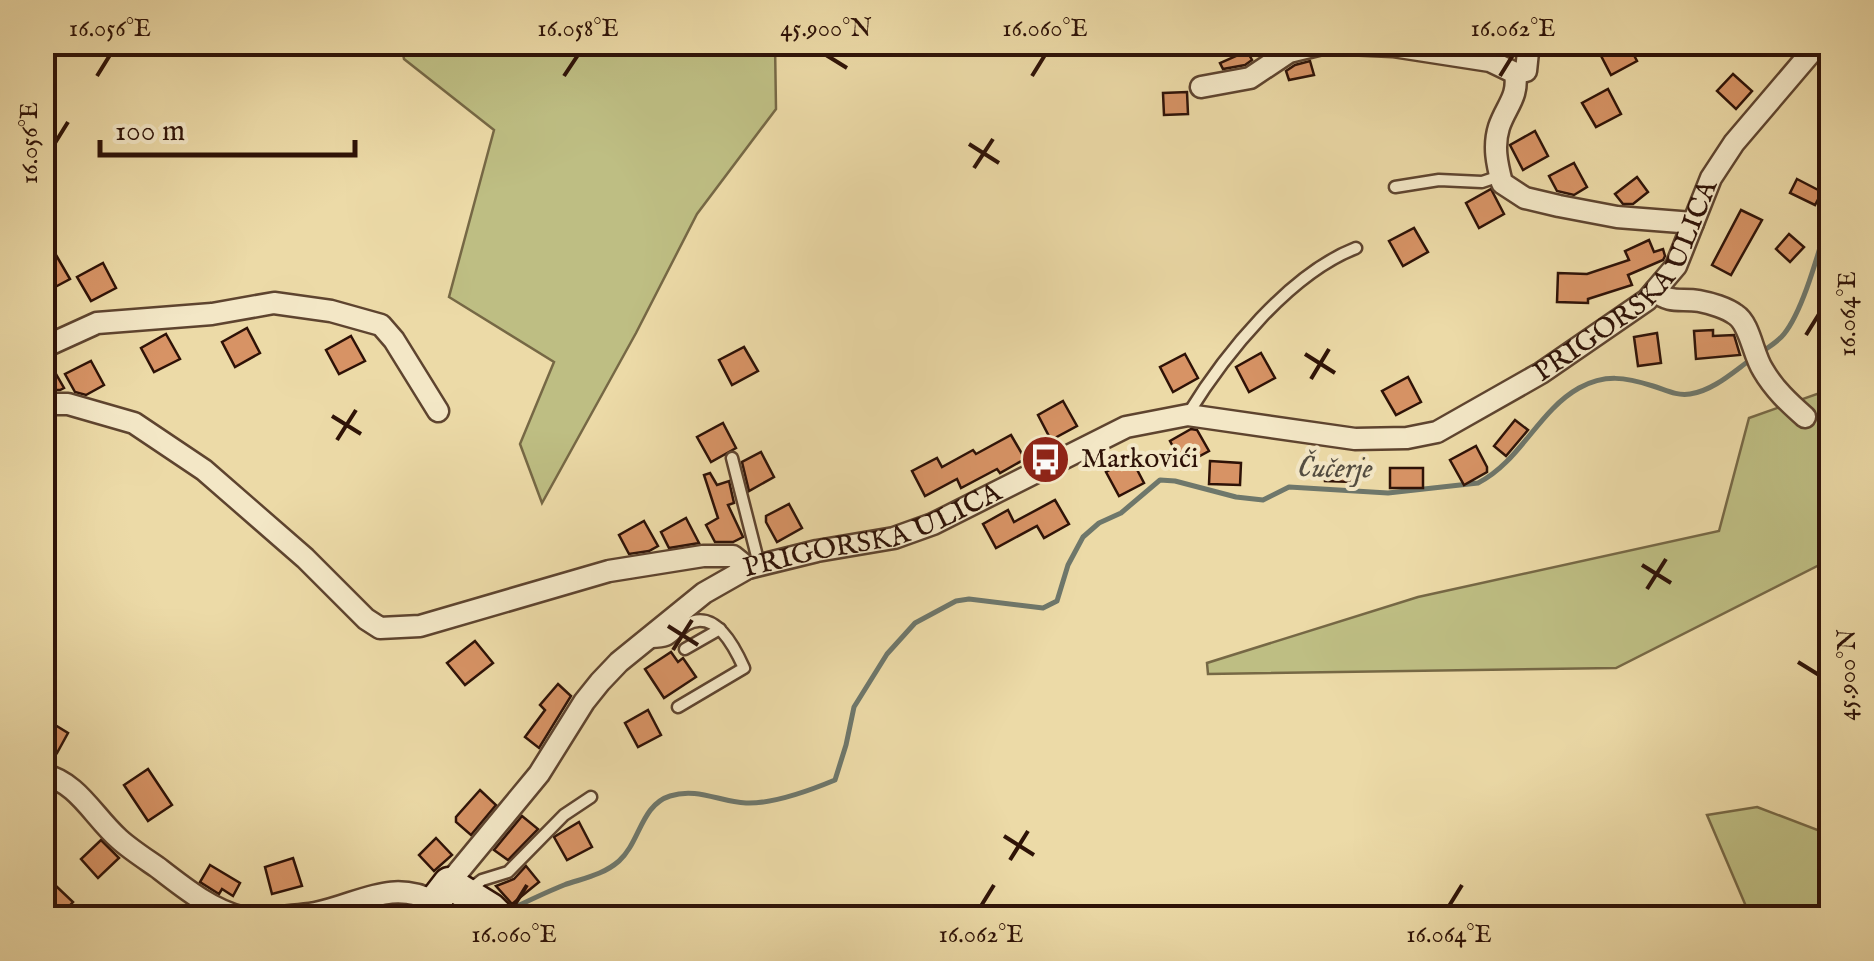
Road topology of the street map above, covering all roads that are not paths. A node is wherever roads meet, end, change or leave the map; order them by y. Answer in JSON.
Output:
{"nodes":[{"id":1,"x":1529,"y":42,"type":"edge"},
{"id":2,"x":1822,"y":47,"type":"edge"},
{"id":3,"x":1515,"y":73,"type":"junction"},
{"id":4,"x":1201,"y":88,"type":"dead end"},
{"id":5,"x":1501,"y":176,"type":"junction"},
{"id":6,"x":1395,"y":187,"type":"dead end"},
{"id":7,"x":1692,"y":223,"type":"junction"},
{"id":8,"x":1356,"y":248,"type":"dead end"},
{"id":9,"x":1654,"y":291,"type":"junction"},
{"id":10,"x":42,"y":348,"type":"edge"},
{"id":11,"x":42,"y":404,"type":"edge"},
{"id":12,"x":438,"y":411,"type":"dead end"},
{"id":13,"x":1188,"y":415,"type":"junction"},
{"id":14,"x":1805,"y":417,"type":"dead end"},
{"id":15,"x":732,"y":458,"type":"dead end"},
{"id":16,"x":754,"y":566,"type":"junction"},
{"id":17,"x":720,"y":630,"type":"junction"},
{"id":18,"x":644,"y":643,"type":"junction"},
{"id":19,"x":684,"y":649,"type":"dead end"},
{"id":20,"x":678,"y":707,"type":"dead end"},
{"id":21,"x":42,"y":774,"type":"edge"},
{"id":22,"x":591,"y":797,"type":"dead end"},
{"id":23,"x":460,"y":904,"type":"edge"},
{"id":24,"x":244,"y":918,"type":"edge"},
{"id":25,"x":260,"y":918,"type":"edge"}],
"edges":[{"from":1,"to":3,"type":"street"},
{"from":2,"to":7,"type":"street","name":"PRIGORSKA ULICA"},
{"from":3,"to":4,"type":"street"},
{"from":3,"to":5,"type":"street"},
{"from":5,"to":6,"type":"lane"},
{"from":5,"to":7,"type":"street"},
{"from":7,"to":9,"type":"street","name":"PRIGORSKA ULICA"},
{"from":8,"to":13,"type":"lane"},
{"from":9,"to":13,"type":"street","name":"PRIGORSKA ULICA"},
{"from":9,"to":14,"type":"street"},
{"from":10,"to":12,"type":"street"},
{"from":11,"to":16,"type":"street"},
{"from":13,"to":16,"type":"street","name":"PRIGORSKA ULICA"},
{"from":15,"to":16,"type":"lane"},
{"from":16,"to":18,"type":"street","name":"PRIGORSKA ULICA"},
{"from":17,"to":18,"type":"lane"},
{"from":17,"to":19,"type":"lane"},
{"from":17,"to":20,"type":"lane"},
{"from":18,"to":23,"type":"street","name":"PRIGORSKA ULICA"},
{"from":21,"to":24,"type":"street"},
{"from":22,"to":23,"type":"lane"},
{"from":23,"to":25,"type":"street"}]}
